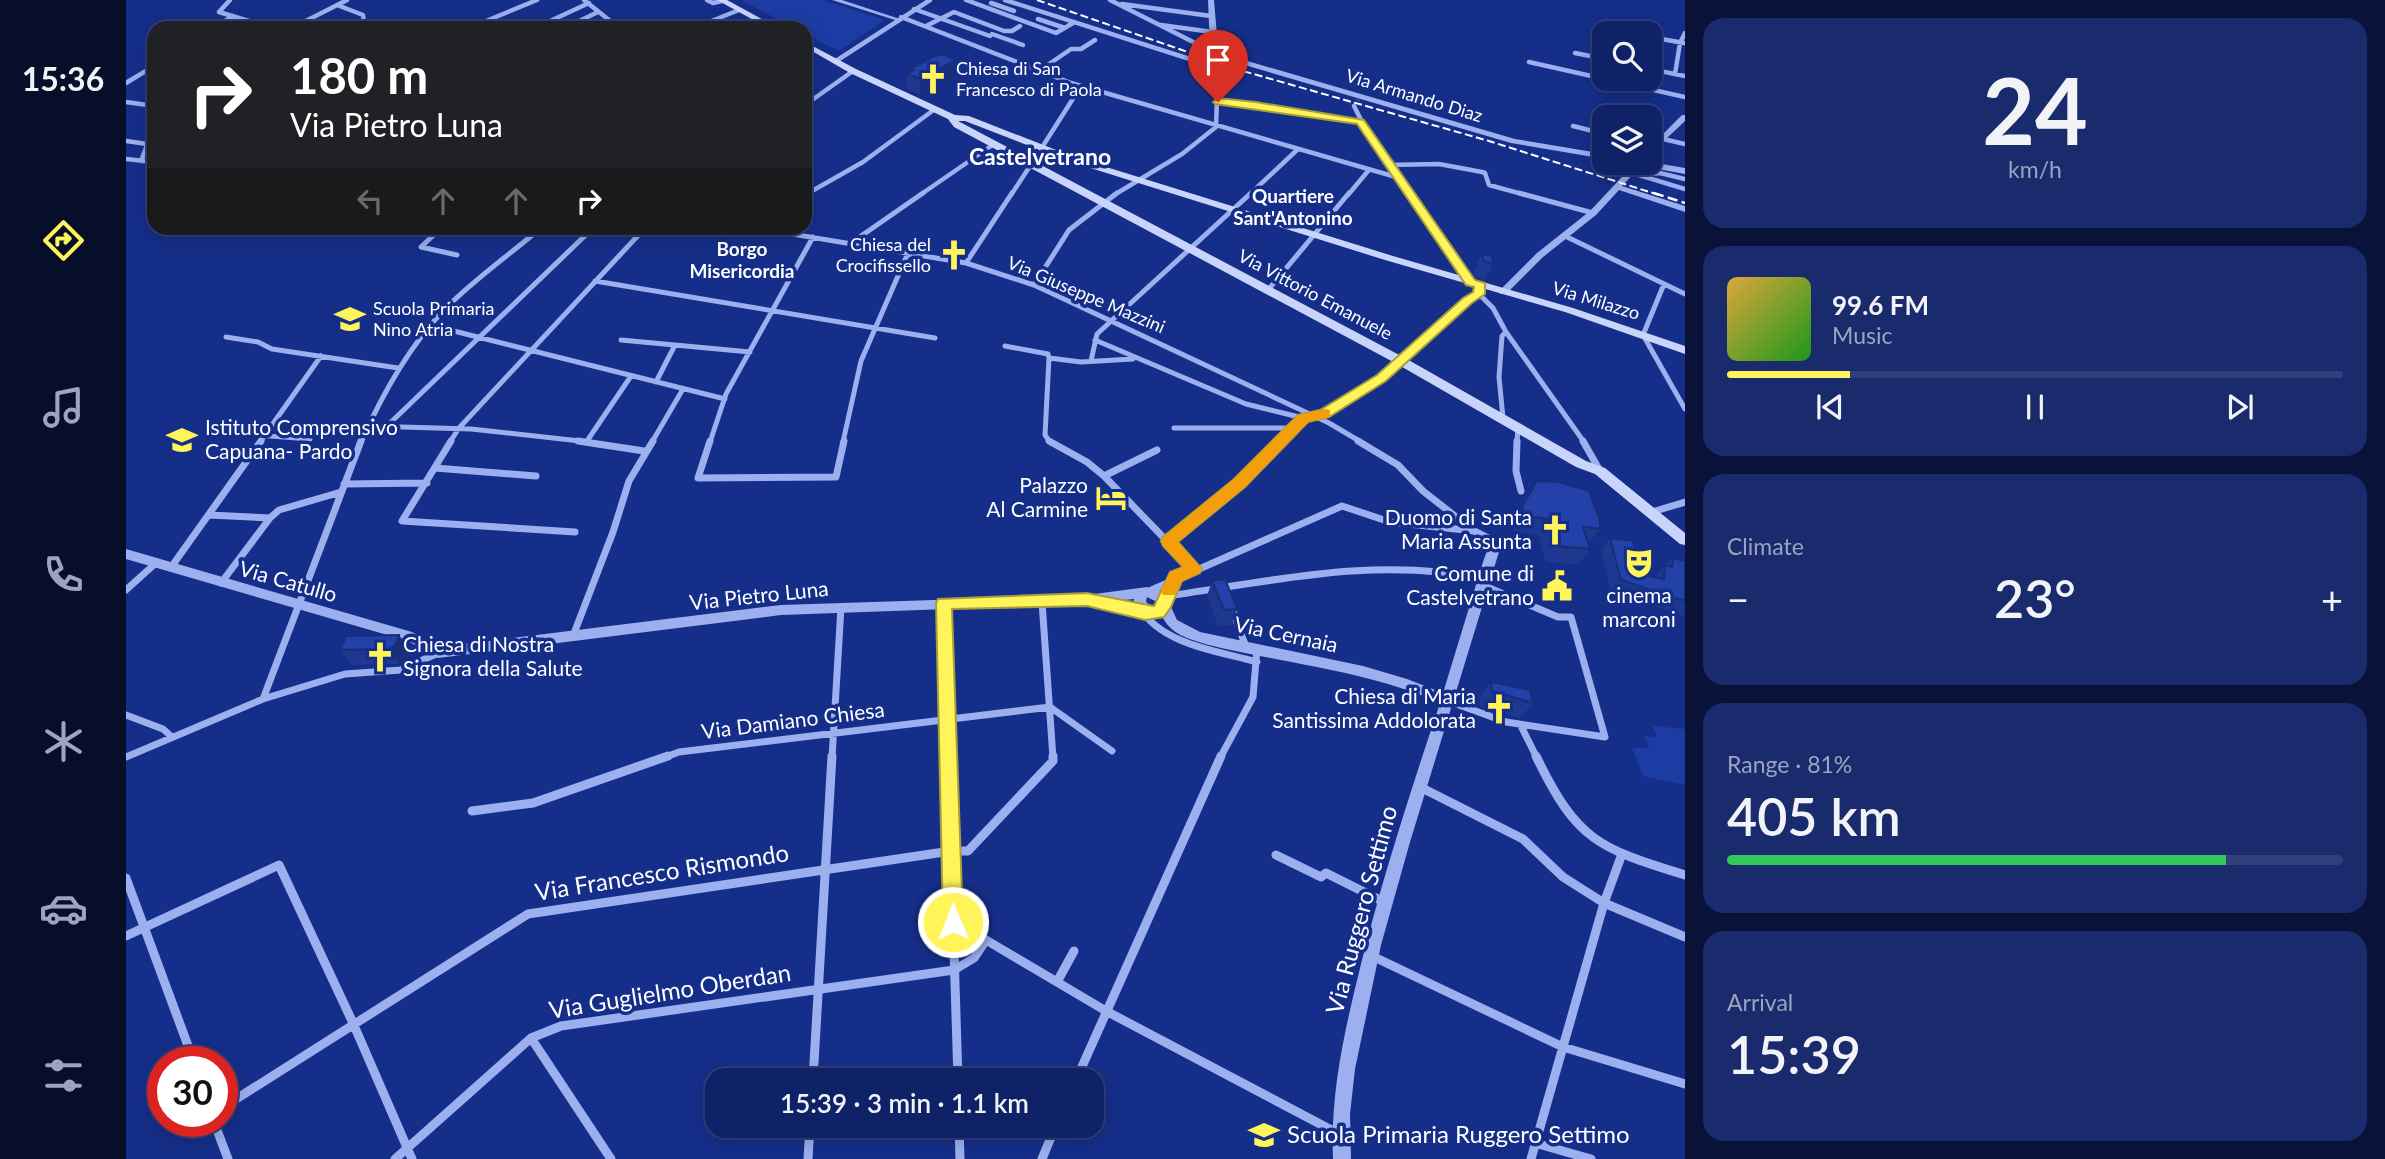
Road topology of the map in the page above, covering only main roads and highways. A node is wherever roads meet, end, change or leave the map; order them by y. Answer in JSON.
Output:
{"nodes":[{"id":1,"x":722,"y":0,"type":"edge"},
{"id":2,"x":760,"y":21,"type":"edge"},
{"id":3,"x":812,"y":49,"type":"edge"},
{"id":4,"x":954,"y":118,"type":"junction"},
{"id":5,"x":1685,"y":351,"type":"edge"},
{"id":6,"x":1685,"y":540,"type":"edge"}],
"edges":[{"from":1,"to":2,"type":"main road"},
{"from":3,"to":4,"type":"main road"},
{"from":4,"to":5,"type":"main road","name":"Via Milazzo"},
{"from":4,"to":6,"type":"main road","name":"Via Vittorio Emanuele"}]}
